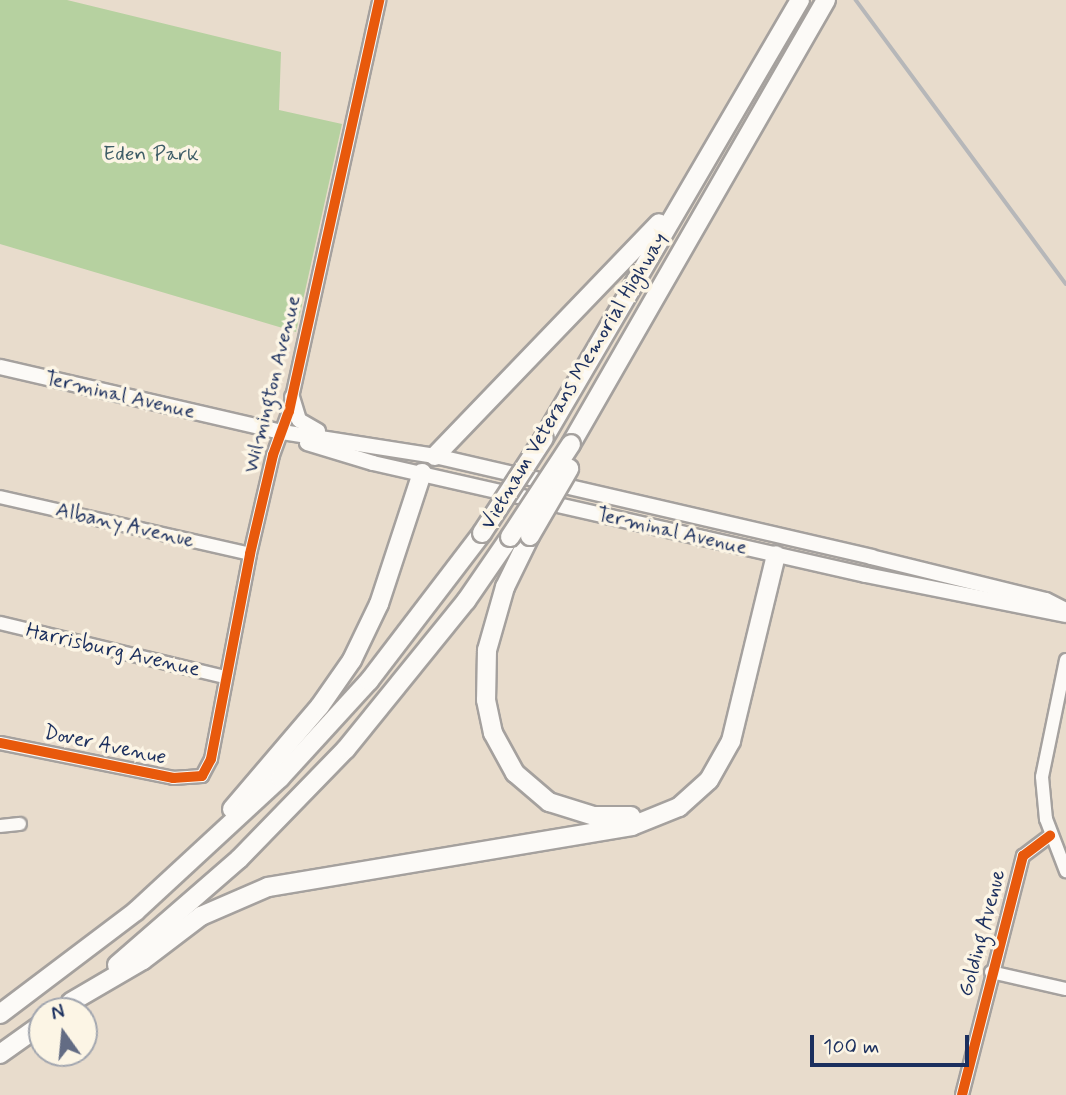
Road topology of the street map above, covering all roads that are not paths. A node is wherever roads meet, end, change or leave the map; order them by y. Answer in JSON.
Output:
{"nodes":[{"id":1,"x":379,"y":0,"type":"edge"},
{"id":2,"x":800,"y":0,"type":"edge"},
{"id":3,"x":826,"y":0,"type":"edge"},
{"id":4,"x":709,"y":152,"type":"junction"},
{"id":5,"x":3,"y":367,"type":"edge"},
{"id":6,"x":292,"y":397,"type":"junction"},
{"id":7,"x":282,"y":432,"type":"junction"},
{"id":8,"x":577,"y":444,"type":"junction"},
{"id":9,"x":381,"y":445,"type":"junction"},
{"id":10,"x":435,"y":456,"type":"junction"},
{"id":11,"x":422,"y":473,"type":"junction"},
{"id":12,"x":0,"y":497,"type":"edge"},
{"id":13,"x":776,"y":535,"type":"junction"},
{"id":14,"x":250,"y":554,"type":"junction"},
{"id":15,"x":771,"y":554,"type":"junction"},
{"id":16,"x":1066,"y":612,"type":"edge"},
{"id":17,"x":0,"y":623,"type":"edge"},
{"id":18,"x":1066,"y":660,"type":"edge"},
{"id":19,"x":225,"y":677,"type":"junction"},
{"id":20,"x":0,"y":743,"type":"edge"},
{"id":21,"x":202,"y":776,"type":"joint"},
{"id":22,"x":20,"y":824,"type":"dead end"},
{"id":23,"x":0,"y":825,"type":"edge"},
{"id":24,"x":1051,"y":836,"type":"junction"},
{"id":25,"x":1066,"y":871,"type":"edge"},
{"id":26,"x":136,"y":911,"type":"junction"},
{"id":27,"x":991,"y":972,"type":"junction"},
{"id":28,"x":1066,"y":989,"type":"edge"},
{"id":29,"x":77,"y":997,"type":"edge"},
{"id":30,"x":82,"y":997,"type":"edge"},
{"id":31,"x":0,"y":1014,"type":"edge"},
{"id":32,"x":28,"y":1034,"type":"edge"},
{"id":33,"x":0,"y":1054,"type":"edge"},
{"id":34,"x":962,"y":1095,"type":"edge"}],
"edges":[{"from":1,"to":6,"type":"street","name":"Wilmington Avenue"},
{"from":2,"to":4,"type":"highway","name":"Vietnam Veterans Memorial Highway"},
{"from":3,"to":8,"type":"highway","name":"Vietnam Veterans Memorial Highway"},
{"from":4,"to":10,"type":"highway"},
{"from":4,"to":26,"type":"highway","name":"Vietnam Veterans Memorial Highway","bridge":true},
{"from":5,"to":7,"type":"main road","name":"Terminal Avenue"},
{"from":6,"to":7,"type":"street","name":"Wilmington Avenue"},
{"from":6,"to":9,"type":"main road"},
{"from":7,"to":9,"type":"main road","name":"Terminal Avenue"},
{"from":7,"to":11,"type":"main road","name":"Terminal Avenue"},
{"from":7,"to":14,"type":"street","name":"Wilmington Avenue"},
{"from":8,"to":15,"type":"highway","bridge":true},
{"from":8,"to":29,"type":"highway","name":"Vietnam Veterans Memorial Highway","bridge":true},
{"from":9,"to":10,"type":"main road","name":"Terminal Avenue"},
{"from":10,"to":11,"type":"main road"},
{"from":10,"to":13,"type":"main road","name":"Terminal Avenue"},
{"from":11,"to":15,"type":"main road","name":"Terminal Avenue"},
{"from":11,"to":26,"type":"highway"},
{"from":12,"to":14,"type":"street","name":"Albany Avenue"},
{"from":13,"to":15,"type":"main road"},
{"from":13,"to":16,"type":"main road","name":"Terminal Avenue"},
{"from":14,"to":19,"type":"street","name":"Wilmington Avenue"},
{"from":15,"to":16,"type":"main road","name":"Terminal Avenue"},
{"from":15,"to":30,"type":"highway"},
{"from":17,"to":19,"type":"street","name":"Harrisburg Avenue"},
{"from":18,"to":24,"type":"street"},
{"from":19,"to":21,"type":"street","name":"Wilmington Avenue"},
{"from":20,"to":21,"type":"street","name":"Dover Avenue"},
{"from":22,"to":23,"type":"street"},
{"from":24,"to":25,"type":"street"},
{"from":24,"to":27,"type":"street","name":"Golding Avenue"},
{"from":26,"to":31,"type":"highway","name":"Vietnam Veterans Memorial Highway"},
{"from":27,"to":28,"type":"street"},
{"from":27,"to":34,"type":"street","name":"Golding Avenue"},
{"from":32,"to":33,"type":"highway"}]}
